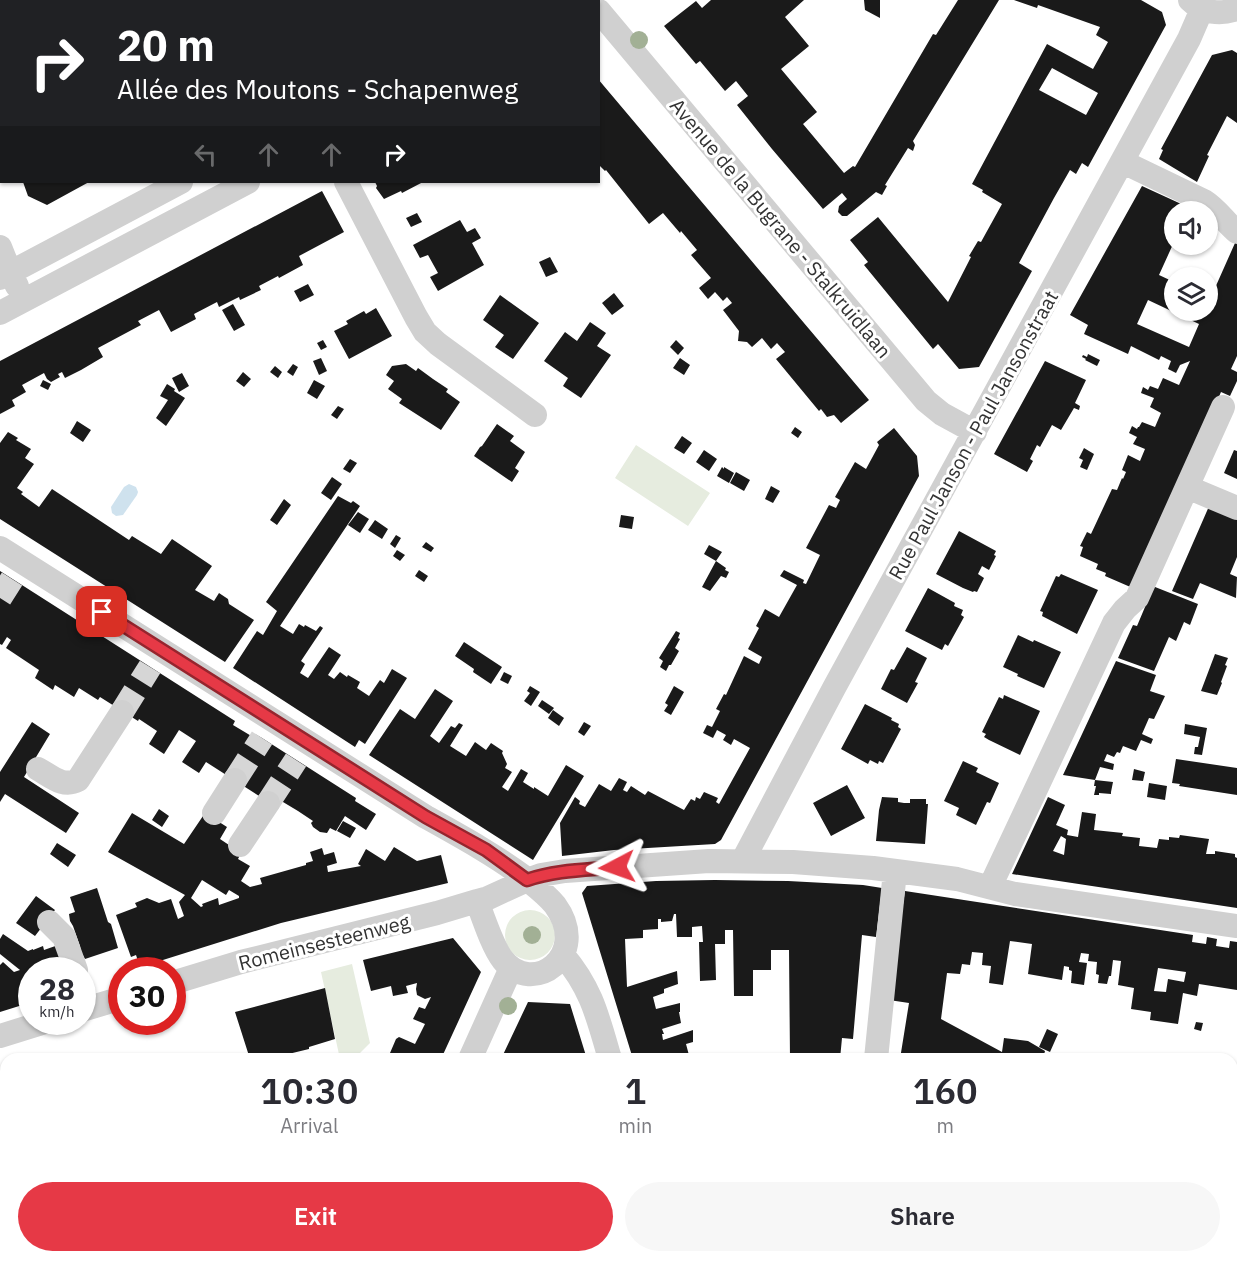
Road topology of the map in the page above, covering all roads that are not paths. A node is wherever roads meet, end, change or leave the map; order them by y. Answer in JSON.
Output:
{"nodes":[{"id":1,"x":1196,"y":4,"type":"edge"},
{"id":2,"x":602,"y":7,"type":"edge"},
{"id":3,"x":1237,"y":9,"type":"edge"},
{"id":4,"x":1123,"y":162,"type":"junction"},
{"id":5,"x":178,"y":183,"type":"edge"},
{"id":6,"x":246,"y":183,"type":"edge"},
{"id":7,"x":347,"y":183,"type":"edge"},
{"id":8,"x":1237,"y":232,"type":"edge"},
{"id":9,"x":0,"y":247,"type":"edge"},
{"id":10,"x":5,"y":275,"type":"edge"},
{"id":11,"x":24,"y":300,"type":"junction"},
{"id":12,"x":0,"y":314,"type":"edge"},
{"id":13,"x":1223,"y":407,"type":"dead end"},
{"id":14,"x":536,"y":415,"type":"dead end"},
{"id":15,"x":975,"y":432,"type":"junction"},
{"id":16,"x":1187,"y":487,"type":"junction"},
{"id":17,"x":1237,"y":508,"type":"edge"},
{"id":18,"x":0,"y":548,"type":"edge"},
{"id":19,"x":122,"y":712,"type":"tunnel mouth"},
{"id":20,"x":38,"y":768,"type":"dead end"},
{"id":21,"x":235,"y":780,"type":"tunnel mouth"},
{"id":22,"x":268,"y":802,"type":"tunnel mouth"},
{"id":23,"x":214,"y":813,"type":"dead end"},
{"id":24,"x":240,"y":845,"type":"dead end"},
{"id":25,"x":743,"y":860,"type":"junction"},
{"id":26,"x":895,"y":871,"type":"junction"},
{"id":27,"x":527,"y":880,"type":"junction"},
{"id":28,"x":990,"y":887,"type":"junction"},
{"id":29,"x":477,"y":901,"type":"junction"},
{"id":30,"x":49,"y":922,"type":"dead end"},
{"id":31,"x":1237,"y":926,"type":"edge"},
{"id":32,"x":563,"y":955,"type":"junction"},
{"id":33,"x":71,"y":957,"type":"edge"},
{"id":34,"x":511,"y":968,"type":"junction"},
{"id":35,"x":186,"y":979,"type":"edge"},
{"id":36,"x":18,"y":1030,"type":"edge"},
{"id":37,"x":0,"y":1036,"type":"edge"},
{"id":38,"x":473,"y":1053,"type":"edge"},
{"id":39,"x":608,"y":1053,"type":"edge"},
{"id":40,"x":877,"y":1053,"type":"edge"}],
"edges":[{"from":1,"to":3,"type":"street"},
{"from":1,"to":4,"type":"street","name":"Rue Paul Janson - Paul Jansonstraat"},
{"from":2,"to":15,"type":"street","name":"Avenue de la Bugrane - Stalkruidlaan"},
{"from":4,"to":8,"type":"street"},
{"from":4,"to":15,"type":"street","name":"Rue Paul Janson - Paul Jansonstraat"},
{"from":5,"to":10,"type":"street"},
{"from":6,"to":11,"type":"street"},
{"from":7,"to":14,"type":"street"},
{"from":9,"to":10,"type":"street"},
{"from":10,"to":11,"type":"street"},
{"from":11,"to":12,"type":"street"},
{"from":13,"to":16,"type":"street"},
{"from":15,"to":25,"type":"street","name":"Rue Paul Janson - Paul Jansonstraat"},
{"from":16,"to":17,"type":"street"},
{"from":16,"to":28,"type":"street"},
{"from":18,"to":27,"type":"street"},
{"from":19,"to":20,"type":"street"},
{"from":21,"to":23,"type":"street"},
{"from":22,"to":24,"type":"street"},
{"from":25,"to":26,"type":"street","name":"Romeinsesteenweg"},
{"from":25,"to":27,"type":"street","name":"Romeinsesteenweg"},
{"from":26,"to":28,"type":"street","name":"Romeinsesteenweg"},
{"from":26,"to":40,"type":"street"},
{"from":27,"to":29,"type":"street","name":"Romeinsesteenweg"},
{"from":27,"to":32,"type":"street"},
{"from":28,"to":31,"type":"street","name":"Romeinsesteenweg"},
{"from":29,"to":34,"type":"street"},
{"from":29,"to":35,"type":"street","name":"Romeinsesteenweg"},
{"from":30,"to":33,"type":"street"},
{"from":32,"to":34,"type":"street"},
{"from":32,"to":39,"type":"street"},
{"from":34,"to":38,"type":"street"},
{"from":36,"to":37,"type":"street"}]}
